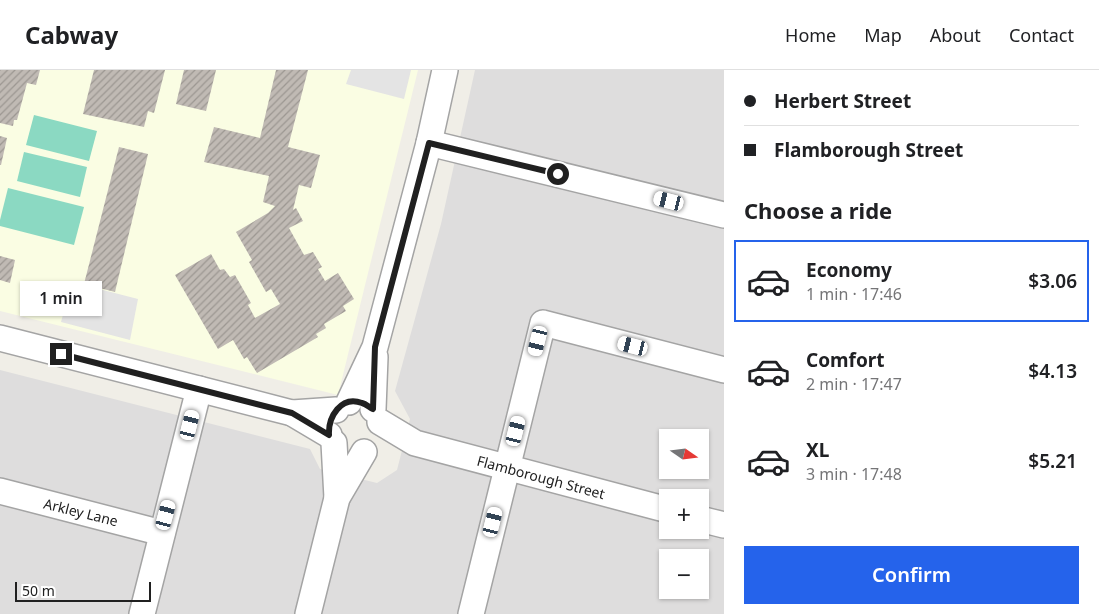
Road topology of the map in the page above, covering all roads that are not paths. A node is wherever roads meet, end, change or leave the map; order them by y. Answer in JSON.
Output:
{"nodes":[{"id":1,"x":444,"y":70,"type":"edge"},
{"id":2,"x":429,"y":143,"type":"junction"},
{"id":3,"x":724,"y":215,"type":"edge"},
{"id":4,"x":0,"y":338,"type":"edge"},
{"id":5,"x":375,"y":347,"type":"junction"},
{"id":6,"x":724,"y":370,"type":"edge"},
{"id":7,"x":199,"y":389,"type":"junction"},
{"id":8,"x":342,"y":406,"type":"junction"},
{"id":9,"x":292,"y":413,"type":"junction"},
{"id":10,"x":376,"y":416,"type":"junction"},
{"id":11,"x":332,"y":439,"type":"junction"},
{"id":12,"x":415,"y":443,"type":"junction"},
{"id":13,"x":368,"y":449,"type":"junction"},
{"id":14,"x":507,"y":468,"type":"junction"},
{"id":15,"x":0,"y":491,"type":"edge"},
{"id":16,"x":337,"y":498,"type":"junction"},
{"id":17,"x":659,"y":508,"type":"edge"},
{"id":18,"x":709,"y":521,"type":"edge"},
{"id":19,"x":724,"y":525,"type":"edge"},
{"id":20,"x":162,"y":533,"type":"junction"},
{"id":21,"x":142,"y":614,"type":"edge"},
{"id":22,"x":308,"y":614,"type":"edge"},
{"id":23,"x":471,"y":614,"type":"edge"}],
"edges":[{"from":1,"to":2,"type":"street"},
{"from":2,"to":3,"type":"street"},
{"from":2,"to":5,"type":"street"},
{"from":4,"to":7,"type":"street"},
{"from":5,"to":8,"type":"street"},
{"from":5,"to":10,"type":"street"},
{"from":6,"to":14,"type":"street"},
{"from":7,"to":9,"type":"street"},
{"from":7,"to":20,"type":"street"},
{"from":8,"to":9,"type":"street"},
{"from":8,"to":10,"type":"street"},
{"from":8,"to":11,"type":"street"},
{"from":9,"to":11,"type":"street"},
{"from":10,"to":12,"type":"street","name":"Flamborough Street"},
{"from":10,"to":13,"type":"street"},
{"from":11,"to":13,"type":"street"},
{"from":11,"to":16,"type":"street"},
{"from":12,"to":13,"type":"street","name":"Flamborough Street"},
{"from":12,"to":14,"type":"street","name":"Flamborough Street"},
{"from":13,"to":16,"type":"street"},
{"from":14,"to":17,"type":"street","name":"Flamborough Street"},
{"from":14,"to":23,"type":"street"},
{"from":15,"to":20,"type":"street","name":"Arkley Lane"},
{"from":16,"to":22,"type":"street"},
{"from":18,"to":19,"type":"street"},
{"from":20,"to":21,"type":"street"}]}
